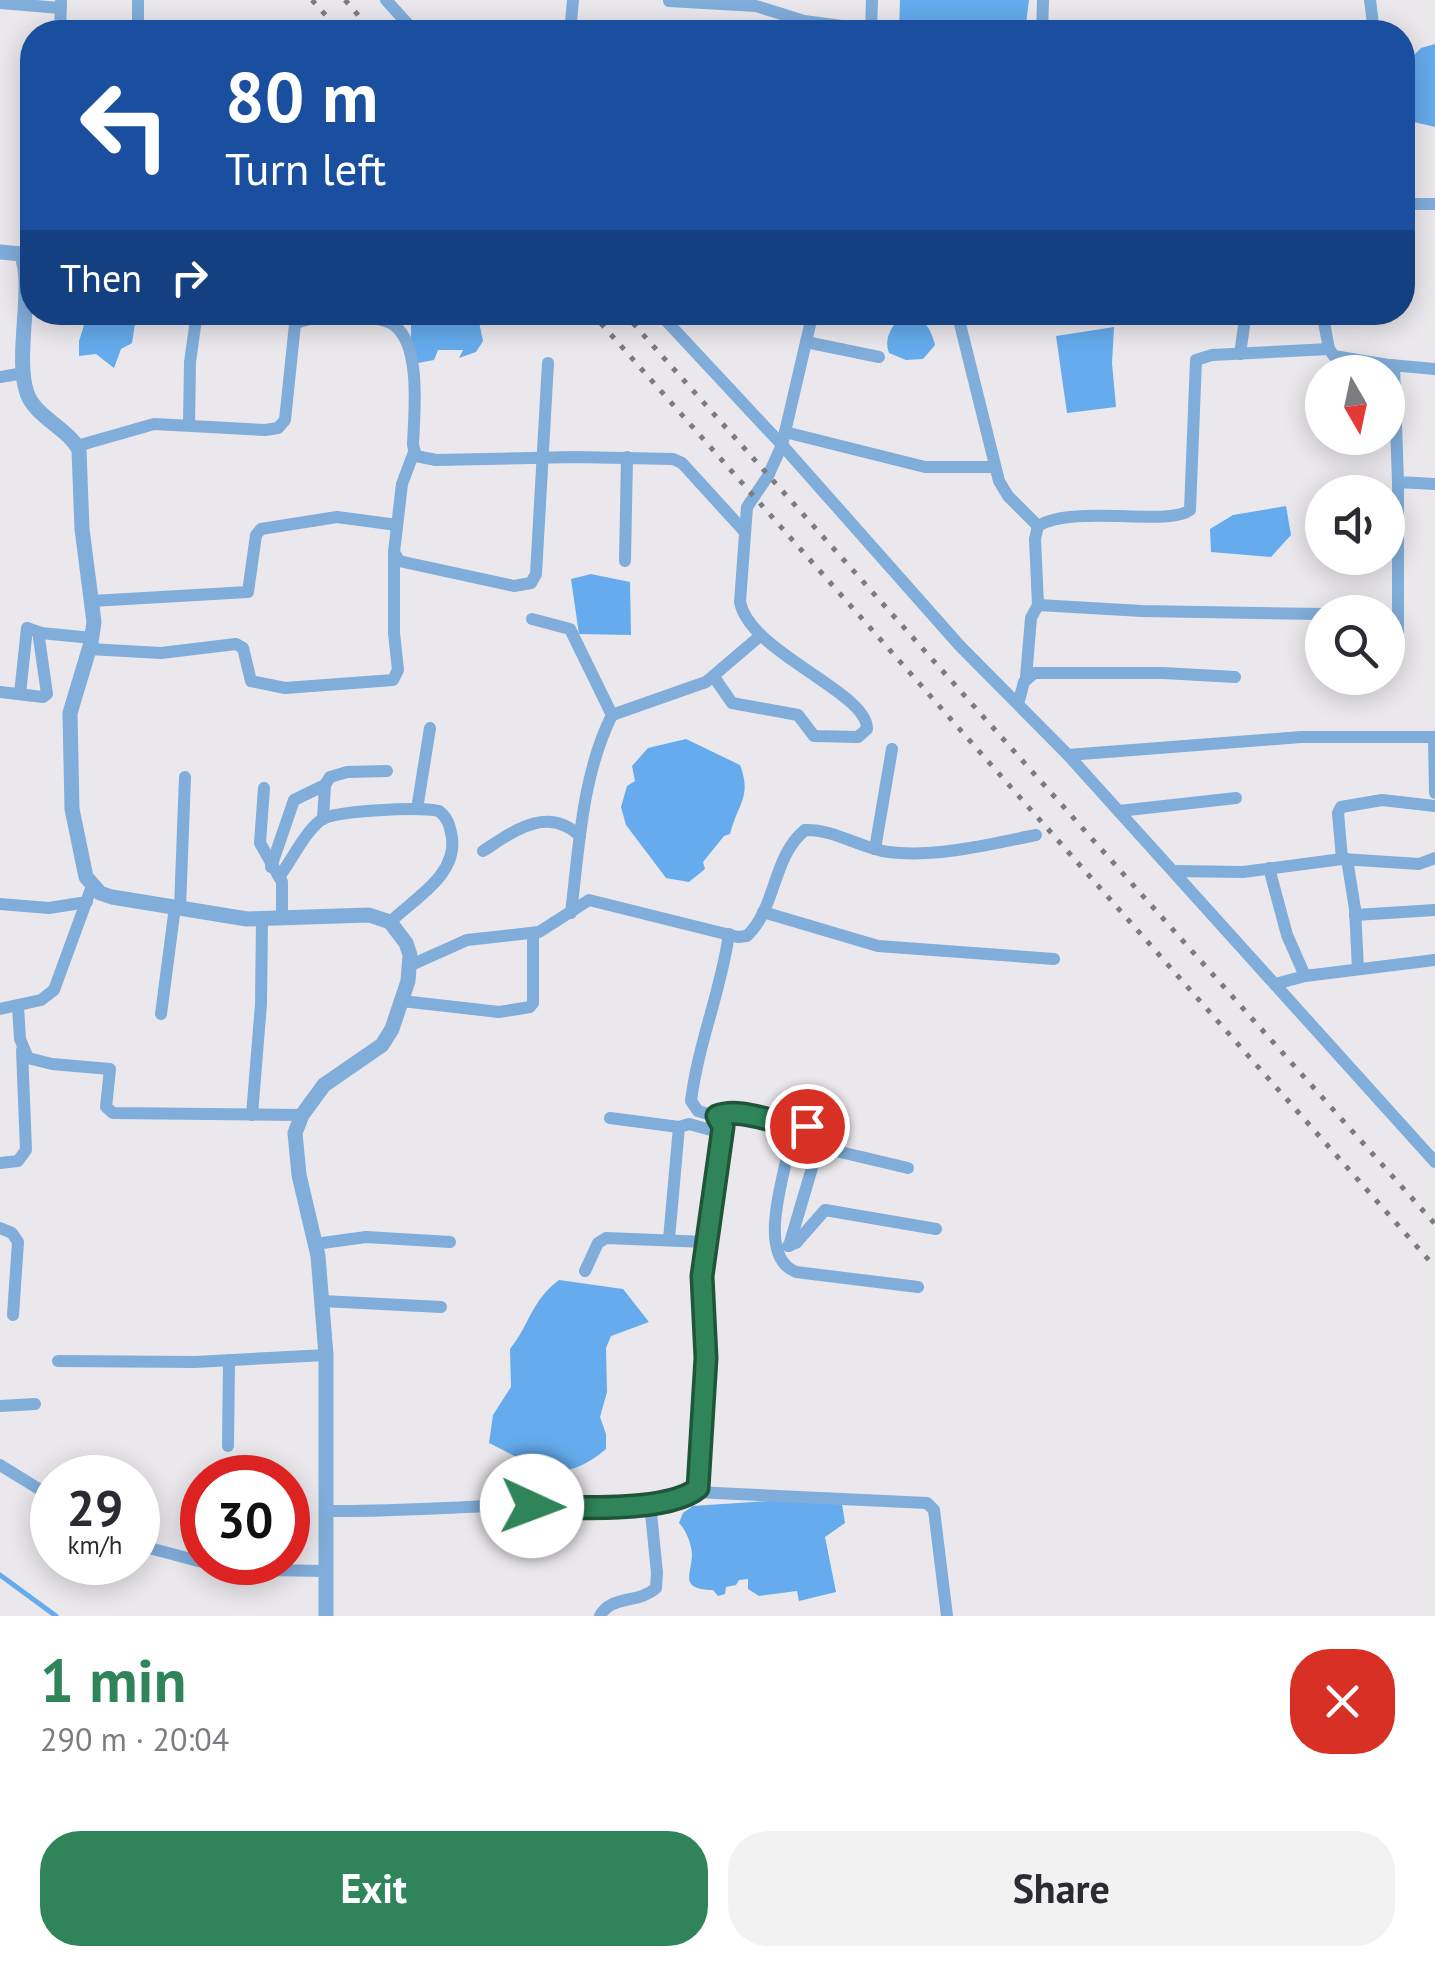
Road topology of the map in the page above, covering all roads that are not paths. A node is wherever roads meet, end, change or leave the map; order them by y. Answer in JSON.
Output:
{"nodes":[{"id":1,"x":386,"y":0,"type":"edge"},
{"id":2,"x":670,"y":1,"type":"edge"},
{"id":3,"x":0,"y":3,"type":"edge"},
{"id":4,"x":60,"y":4,"type":"edge"},
{"id":5,"x":784,"y":7,"type":"edge"},
{"id":6,"x":404,"y":20,"type":"edge"},
{"id":7,"x":24,"y":325,"type":"edge"},
{"id":8,"x":195,"y":325,"type":"edge"},
{"id":9,"x":292,"y":325,"type":"edge"},
{"id":10,"x":400,"y":325,"type":"edge"},
{"id":11,"x":671,"y":325,"type":"edge"},
{"id":12,"x":809,"y":325,"type":"edge"},
{"id":13,"x":961,"y":325,"type":"edge"},
{"id":14,"x":1244,"y":325,"type":"edge"},
{"id":15,"x":1324,"y":325,"type":"edge"},
{"id":16,"x":806,"y":342,"type":"junction"},
{"id":17,"x":1329,"y":349,"type":"junction"},
{"id":18,"x":1240,"y":354,"type":"junction"},
{"id":19,"x":1336,"y":355,"type":"edge"},
{"id":20,"x":879,"y":357,"type":"dead end"},
{"id":21,"x":548,"y":363,"type":"dead end"},
{"id":22,"x":1405,"y":366,"type":"edge"},
{"id":23,"x":1435,"y":368,"type":"edge"},
{"id":24,"x":24,"y":373,"type":"junction"},
{"id":25,"x":0,"y":377,"type":"edge"},
{"id":26,"x":188,"y":425,"type":"junction"},
{"id":27,"x":784,"y":439,"type":"junction"},
{"id":28,"x":78,"y":446,"type":"junction"},
{"id":29,"x":414,"y":452,"type":"junction"},
{"id":30,"x":542,"y":457,"type":"junction"},
{"id":31,"x":627,"y":457,"type":"junction"},
{"id":32,"x":996,"y":467,"type":"junction"},
{"id":33,"x":1405,"y":482,"type":"edge"},
{"id":34,"x":1435,"y":484,"type":"edge"},
{"id":35,"x":397,"y":525,"type":"junction"},
{"id":36,"x":1038,"y":526,"type":"junction"},
{"id":37,"x":744,"y":532,"type":"junction"},
{"id":38,"x":394,"y":552,"type":"junction"},
{"id":39,"x":624,"y":561,"type":"dead end"},
{"id":40,"x":92,"y":601,"type":"junction"},
{"id":41,"x":1038,"y":606,"type":"junction"},
{"id":42,"x":1305,"y":614,"type":"edge"},
{"id":43,"x":532,"y":619,"type":"dead end"},
{"id":44,"x":42,"y":633,"type":"junction"},
{"id":45,"x":760,"y":636,"type":"junction"},
{"id":46,"x":91,"y":644,"type":"junction"},
{"id":47,"x":714,"y":677,"type":"junction"},
{"id":48,"x":1026,"y":677,"type":"junction"},
{"id":49,"x":1235,"y":678,"type":"dead end"},
{"id":50,"x":0,"y":692,"type":"edge"},
{"id":51,"x":20,"y":694,"type":"junction"},
{"id":52,"x":1018,"y":704,"type":"junction"},
{"id":53,"x":612,"y":715,"type":"junction"},
{"id":54,"x":430,"y":728,"type":"dead end"},
{"id":55,"x":1434,"y":736,"type":"edge"},
{"id":56,"x":892,"y":749,"type":"dead end"},
{"id":57,"x":1068,"y":755,"type":"junction"},
{"id":58,"x":387,"y":770,"type":"dead end"},
{"id":59,"x":184,"y":777,"type":"dead end"},
{"id":60,"x":325,"y":785,"type":"junction"},
{"id":61,"x":264,"y":788,"type":"dead end"},
{"id":62,"x":1435,"y":793,"type":"edge"},
{"id":63,"x":1236,"y":798,"type":"dead end"},
{"id":64,"x":1435,"y":806,"type":"edge"},
{"id":65,"x":417,"y":809,"type":"junction"},
{"id":66,"x":1119,"y":810,"type":"junction"},
{"id":67,"x":323,"y":819,"type":"junction"},
{"id":68,"x":1036,"y":835,"type":"dead end"},
{"id":69,"x":580,"y":836,"type":"junction"},
{"id":70,"x":876,"y":848,"type":"junction"},
{"id":71,"x":483,"y":850,"type":"dead end"},
{"id":72,"x":1344,"y":859,"type":"junction"},
{"id":73,"x":1433,"y":861,"type":"edge"},
{"id":74,"x":1269,"y":868,"type":"junction"},
{"id":75,"x":1173,"y":870,"type":"junction"},
{"id":76,"x":275,"y":872,"type":"junction"},
{"id":77,"x":90,"y":894,"type":"junction"},
{"id":78,"x":0,"y":904,"type":"edge"},
{"id":79,"x":178,"y":908,"type":"junction"},
{"id":80,"x":1435,"y":910,"type":"edge"},
{"id":81,"x":571,"y":912,"type":"junction"},
{"id":82,"x":764,"y":912,"type":"junction"},
{"id":83,"x":1355,"y":915,"type":"junction"},
{"id":84,"x":282,"y":918,"type":"junction"},
{"id":85,"x":262,"y":919,"type":"junction"},
{"id":86,"x":390,"y":922,"type":"junction"},
{"id":87,"x":533,"y":934,"type":"junction"},
{"id":88,"x":728,"y":934,"type":"junction"},
{"id":89,"x":1054,"y":959,"type":"dead end"},
{"id":90,"x":1435,"y":960,"type":"edge"},
{"id":91,"x":411,"y":965,"type":"junction"},
{"id":92,"x":1358,"y":969,"type":"junction"},
{"id":93,"x":1304,"y":976,"type":"junction"},
{"id":94,"x":1275,"y":984,"type":"junction"},
{"id":95,"x":402,"y":1001,"type":"junction"},
{"id":96,"x":18,"y":1007,"type":"junction"},
{"id":97,"x":0,"y":1008,"type":"edge"},
{"id":98,"x":162,"y":1014,"type":"dead end"},
{"id":99,"x":22,"y":1048,"type":"junction"},
{"id":100,"x":302,"y":1114,"type":"junction"},
{"id":101,"x":252,"y":1115,"type":"junction"},
{"id":102,"x":717,"y":1116,"type":"junction"},
{"id":103,"x":610,"y":1118,"type":"dead end"},
{"id":104,"x":791,"y":1126,"type":"junction"},
{"id":105,"x":680,"y":1127,"type":"junction"},
{"id":106,"x":722,"y":1133,"type":"junction"},
{"id":107,"x":820,"y":1149,"type":"junction"},
{"id":108,"x":1435,"y":1162,"type":"edge"},
{"id":109,"x":0,"y":1163,"type":"edge"},
{"id":110,"x":908,"y":1168,"type":"dead end"},
{"id":111,"x":0,"y":1228,"type":"edge"},
{"id":112,"x":936,"y":1229,"type":"dead end"},
{"id":113,"x":669,"y":1238,"type":"junction"},
{"id":114,"x":450,"y":1242,"type":"dead end"},
{"id":115,"x":706,"y":1242,"type":"junction"},
{"id":116,"x":315,"y":1244,"type":"junction"},
{"id":117,"x":782,"y":1247,"type":"junction"},
{"id":118,"x":586,"y":1270,"type":"dead end"},
{"id":119,"x":918,"y":1287,"type":"dead end"},
{"id":120,"x":322,"y":1301,"type":"junction"},
{"id":121,"x":441,"y":1307,"type":"dead end"},
{"id":122,"x":12,"y":1315,"type":"dead end"},
{"id":123,"x":326,"y":1355,"type":"junction"},
{"id":124,"x":230,"y":1360,"type":"junction"},
{"id":125,"x":58,"y":1362,"type":"dead end"},
{"id":126,"x":35,"y":1404,"type":"dead end"},
{"id":127,"x":0,"y":1406,"type":"edge"},
{"id":128,"x":228,"y":1446,"type":"dead end"},
{"id":129,"x":0,"y":1466,"type":"edge"},
{"id":130,"x":30,"y":1484,"type":"edge"},
{"id":131,"x":694,"y":1492,"type":"junction"},
{"id":132,"x":650,"y":1503,"type":"junction"},
{"id":133,"x":328,"y":1510,"type":"junction"},
{"id":134,"x":310,"y":1571,"type":"edge"},
{"id":135,"x":325,"y":1571,"type":"junction"},
{"id":136,"x":326,"y":1616,"type":"edge"},
{"id":137,"x":600,"y":1616,"type":"edge"},
{"id":138,"x":947,"y":1616,"type":"edge"}],
"edges":[{"from":1,"to":6,"type":"street"},
{"from":2,"to":5,"type":"street"},
{"from":3,"to":4,"type":"street"},
{"from":7,"to":24,"type":"street"},
{"from":8,"to":26,"type":"street"},
{"from":9,"to":26,"type":"street"},
{"from":10,"to":29,"type":"street"},
{"from":11,"to":27,"type":"street"},
{"from":12,"to":16,"type":"street"},
{"from":13,"to":32,"type":"street"},
{"from":14,"to":18,"type":"street"},
{"from":15,"to":17,"type":"street"},
{"from":16,"to":20,"type":"street"},
{"from":16,"to":27,"type":"street"},
{"from":17,"to":18,"type":"street"},
{"from":17,"to":19,"type":"street"},
{"from":18,"to":36,"type":"street"},
{"from":21,"to":30,"type":"street"},
{"from":22,"to":23,"type":"street"},
{"from":24,"to":25,"type":"street"},
{"from":24,"to":28,"type":"street"},
{"from":26,"to":28,"type":"street"},
{"from":27,"to":32,"type":"street"},
{"from":27,"to":37,"type":"street"},
{"from":27,"to":52,"type":"street"},
{"from":28,"to":40,"type":"street"},
{"from":29,"to":30,"type":"street"},
{"from":29,"to":35,"type":"street"},
{"from":30,"to":31,"type":"street"},
{"from":30,"to":38,"type":"street"},
{"from":31,"to":37,"type":"street"},
{"from":31,"to":39,"type":"street"},
{"from":32,"to":36,"type":"street"},
{"from":33,"to":34,"type":"street"},
{"from":35,"to":38,"type":"street"},
{"from":35,"to":40,"type":"street"},
{"from":36,"to":41,"type":"street"},
{"from":37,"to":45,"type":"street"},
{"from":38,"to":46,"type":"street"},
{"from":40,"to":46,"type":"street"},
{"from":41,"to":42,"type":"street"},
{"from":41,"to":48,"type":"street"},
{"from":43,"to":53,"type":"street"},
{"from":44,"to":46,"type":"street"},
{"from":44,"to":51,"type":"street"},
{"from":44,"to":51,"type":"street"},
{"from":45,"to":47,"type":"street"},
{"from":45,"to":47,"type":"street"},
{"from":46,"to":77,"type":"street"},
{"from":47,"to":53,"type":"street"},
{"from":48,"to":49,"type":"street"},
{"from":48,"to":52,"type":"street"},
{"from":50,"to":51,"type":"street"},
{"from":52,"to":57,"type":"street"},
{"from":53,"to":69,"type":"street"},
{"from":54,"to":65,"type":"street"},
{"from":55,"to":57,"type":"street"},
{"from":55,"to":62,"type":"street"},
{"from":56,"to":70,"type":"street"},
{"from":57,"to":66,"type":"street"},
{"from":58,"to":60,"type":"street"},
{"from":59,"to":79,"type":"street"},
{"from":60,"to":67,"type":"street"},
{"from":60,"to":76,"type":"street"},
{"from":61,"to":76,"type":"street"},
{"from":63,"to":66,"type":"street"},
{"from":64,"to":72,"type":"street"},
{"from":65,"to":67,"type":"street"},
{"from":65,"to":86,"type":"street"},
{"from":66,"to":75,"type":"street"},
{"from":67,"to":76,"type":"street"},
{"from":68,"to":70,"type":"street"},
{"from":69,"to":71,"type":"street"},
{"from":69,"to":81,"type":"street"},
{"from":70,"to":82,"type":"street"},
{"from":72,"to":73,"type":"street"},
{"from":72,"to":74,"type":"street"},
{"from":72,"to":83,"type":"street"},
{"from":74,"to":75,"type":"street"},
{"from":74,"to":93,"type":"street"},
{"from":75,"to":94,"type":"street"},
{"from":76,"to":84,"type":"street"},
{"from":77,"to":78,"type":"street"},
{"from":77,"to":79,"type":"street"},
{"from":77,"to":96,"type":"street"},
{"from":79,"to":85,"type":"street"},
{"from":79,"to":98,"type":"street"},
{"from":80,"to":83,"type":"street"},
{"from":81,"to":87,"type":"street"},
{"from":81,"to":88,"type":"street"},
{"from":82,"to":88,"type":"street"},
{"from":82,"to":89,"type":"street"},
{"from":83,"to":92,"type":"street"},
{"from":84,"to":85,"type":"street"},
{"from":84,"to":86,"type":"street"},
{"from":85,"to":101,"type":"street"},
{"from":86,"to":91,"type":"street"},
{"from":87,"to":91,"type":"street"},
{"from":87,"to":95,"type":"street"},
{"from":88,"to":102,"type":"street"},
{"from":90,"to":92,"type":"street"},
{"from":91,"to":95,"type":"street"},
{"from":92,"to":93,"type":"street"},
{"from":93,"to":94,"type":"street"},
{"from":94,"to":108,"type":"street"},
{"from":95,"to":100,"type":"street"},
{"from":96,"to":97,"type":"street"},
{"from":96,"to":99,"type":"street"},
{"from":99,"to":101,"type":"street"},
{"from":99,"to":109,"type":"street"},
{"from":100,"to":101,"type":"street"},
{"from":100,"to":116,"type":"street"},
{"from":102,"to":104,"type":"street"},
{"from":102,"to":106,"type":"street"},
{"from":103,"to":105,"type":"street"},
{"from":104,"to":107,"type":"street"},
{"from":104,"to":117,"type":"street"},
{"from":105,"to":106,"type":"street"},
{"from":105,"to":113,"type":"street"},
{"from":106,"to":115,"type":"street"},
{"from":107,"to":110,"type":"street"},
{"from":107,"to":117,"type":"street"},
{"from":111,"to":122,"type":"street"},
{"from":112,"to":117,"type":"street"},
{"from":113,"to":115,"type":"street"},
{"from":113,"to":118,"type":"street"},
{"from":114,"to":116,"type":"street"},
{"from":115,"to":131,"type":"street"},
{"from":116,"to":120,"type":"street"},
{"from":117,"to":119,"type":"street"},
{"from":120,"to":121,"type":"street"},
{"from":120,"to":123,"type":"street"},
{"from":123,"to":124,"type":"street"},
{"from":123,"to":133,"type":"street"},
{"from":124,"to":125,"type":"street"},
{"from":124,"to":128,"type":"street"},
{"from":126,"to":127,"type":"street"},
{"from":129,"to":130,"type":"street"},
{"from":131,"to":132,"type":"street"},
{"from":131,"to":138,"type":"street"},
{"from":132,"to":133,"type":"street"},
{"from":132,"to":137,"type":"street"},
{"from":133,"to":135,"type":"street"},
{"from":134,"to":135,"type":"street"},
{"from":135,"to":136,"type":"street"}]}
